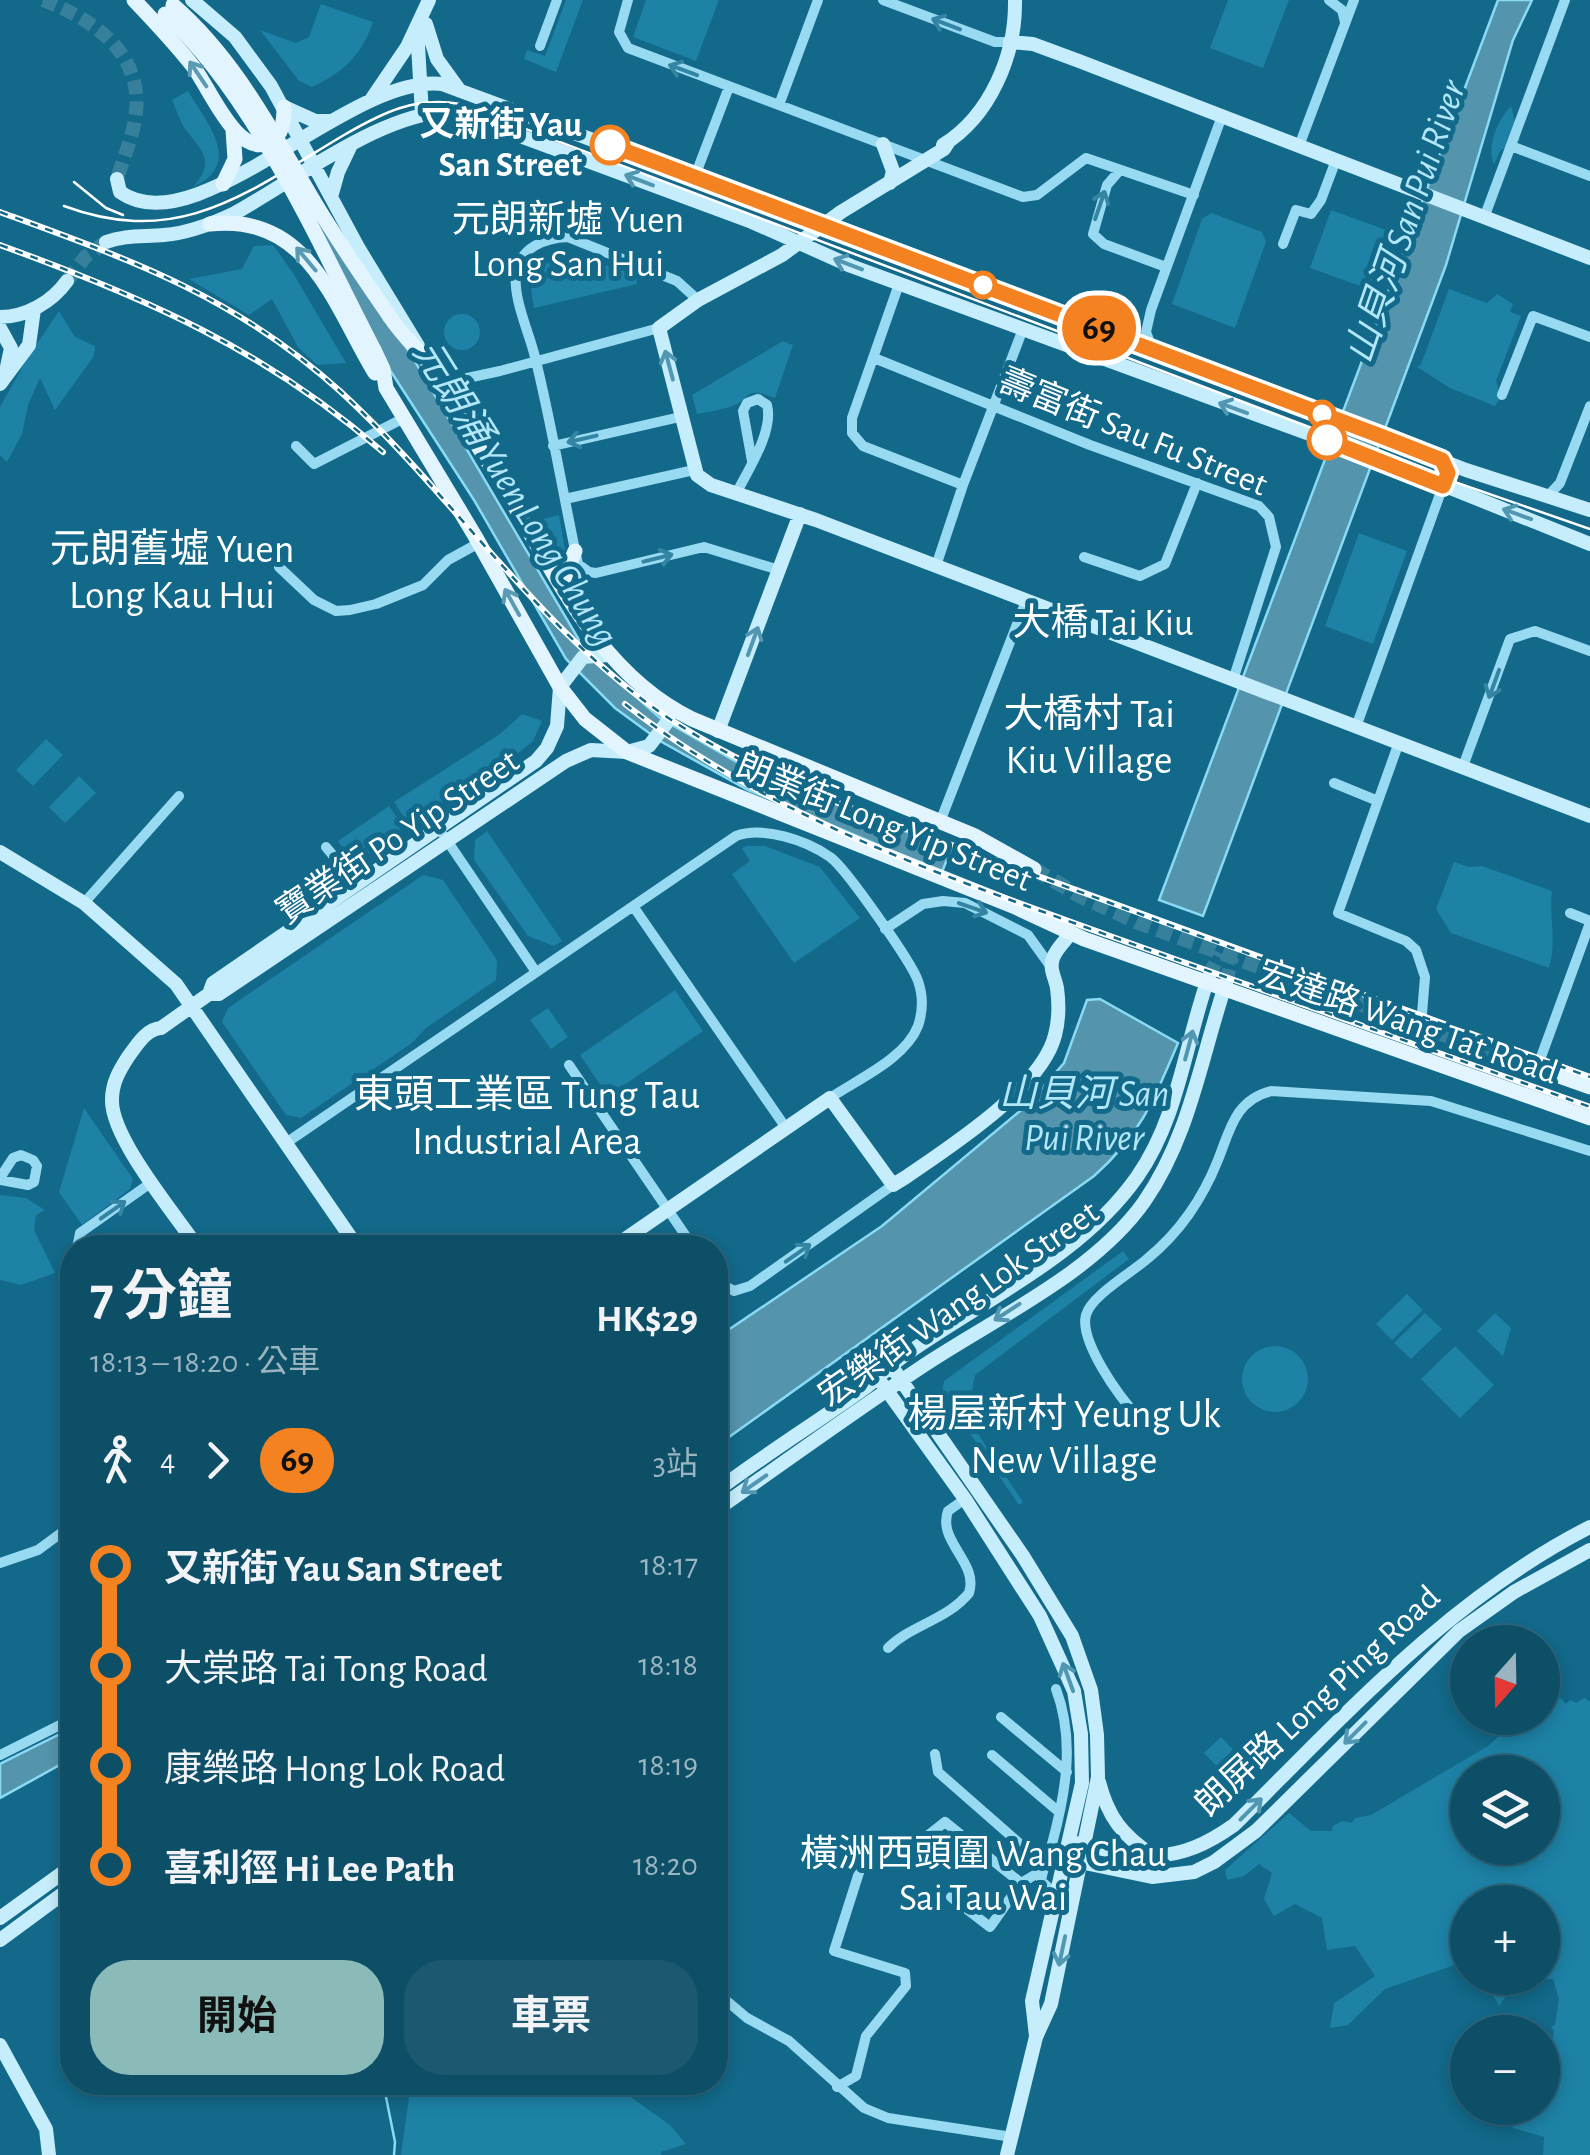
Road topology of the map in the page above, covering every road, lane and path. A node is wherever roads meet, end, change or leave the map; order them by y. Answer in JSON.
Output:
{"nodes":[{"id":1,"x":137,"y":0,"type":"edge"},
{"id":2,"x":192,"y":0,"type":"edge"},
{"id":3,"x":557,"y":0,"type":"edge"},
{"id":4,"x":628,"y":0,"type":"edge"},
{"id":5,"x":818,"y":0,"type":"edge"},
{"id":6,"x":883,"y":0,"type":"edge"},
{"id":7,"x":1015,"y":0,"type":"edge"},
{"id":8,"x":1329,"y":0,"type":"edge"},
{"id":9,"x":1354,"y":0,"type":"edge"},
{"id":10,"x":1565,"y":0,"type":"edge"},
{"id":11,"x":168,"y":6,"type":"edge"},
{"id":12,"x":427,"y":7,"type":"edge"},
{"id":13,"x":1346,"y":23,"type":"junction"},
{"id":14,"x":1010,"y":42,"type":"junction"},
{"id":15,"x":540,"y":46,"type":"dead end"},
{"id":16,"x":420,"y":84,"type":"junction"},
{"id":17,"x":729,"y":87,"type":"junction"},
{"id":18,"x":459,"y":89,"type":"junction"},
{"id":19,"x":371,"y":100,"type":"junction"},
{"id":20,"x":779,"y":105,"type":"junction"},
{"id":21,"x":284,"y":107,"type":"junction"},
{"id":22,"x":422,"y":114,"type":"junction"},
{"id":23,"x":1222,"y":116,"type":"junction"},
{"id":24,"x":332,"y":121,"type":"junction"},
{"id":25,"x":233,"y":130,"type":"junction"},
{"id":26,"x":883,"y":144,"type":"junction"},
{"id":27,"x":351,"y":146,"type":"junction"},
{"id":28,"x":1299,"y":146,"type":"junction"},
{"id":29,"x":1511,"y":146,"type":"junction"},
{"id":30,"x":275,"y":152,"type":"junction"},
{"id":31,"x":929,"y":158,"type":"junction"},
{"id":32,"x":1336,"y":160,"type":"junction"},
{"id":33,"x":309,"y":170,"type":"junction"},
{"id":34,"x":1120,"y":170,"type":"junction"},
{"id":35,"x":1589,"y":171,"type":"edge"},
{"id":36,"x":696,"y":176,"type":"junction"},
{"id":37,"x":116,"y":179,"type":"dead end"},
{"id":38,"x":890,"y":183,"type":"junction"},
{"id":39,"x":224,"y":184,"type":"junction"},
{"id":40,"x":1194,"y":195,"type":"junction"},
{"id":41,"x":331,"y":197,"type":"junction"},
{"id":42,"x":1484,"y":218,"type":"junction"},
{"id":43,"x":210,"y":224,"type":"junction"},
{"id":44,"x":823,"y":225,"type":"junction"},
{"id":45,"x":763,"y":227,"type":"junction"},
{"id":46,"x":106,"y":242,"type":"tunnel mouth"},
{"id":47,"x":798,"y":244,"type":"junction"},
{"id":48,"x":1283,"y":244,"type":"dead end"},
{"id":49,"x":1590,"y":258,"type":"edge"},
{"id":50,"x":775,"y":259,"type":"junction"},
{"id":51,"x":1166,"y":266,"type":"junction"},
{"id":52,"x":68,"y":281,"type":"tunnel mouth"},
{"id":53,"x":899,"y":284,"type":"junction"},
{"id":54,"x":698,"y":300,"type":"junction"},
{"id":55,"x":34,"y":309,"type":"junction"},
{"id":56,"x":0,"y":317,"type":"edge"},
{"id":57,"x":0,"y":328,"type":"edge"},
{"id":58,"x":659,"y":328,"type":"junction"},
{"id":59,"x":1023,"y":329,"type":"junction"},
{"id":60,"x":1590,"y":337,"type":"edge"},
{"id":61,"x":418,"y":346,"type":"junction"},
{"id":62,"x":1152,"y":348,"type":"junction"},
{"id":63,"x":874,"y":358,"type":"junction"},
{"id":64,"x":536,"y":361,"type":"junction"},
{"id":65,"x":439,"y":378,"type":"junction"},
{"id":66,"x":2,"y":380,"type":"edge"},
{"id":67,"x":386,"y":388,"type":"junction"},
{"id":68,"x":1502,"y":396,"type":"dead end"},
{"id":69,"x":994,"y":404,"type":"junction"},
{"id":70,"x":1590,"y":406,"type":"edge"},
{"id":71,"x":680,"y":417,"type":"junction"},
{"id":72,"x":404,"y":418,"type":"junction"},
{"id":73,"x":296,"y":446,"type":"dead end"},
{"id":74,"x":553,"y":446,"type":"junction"},
{"id":75,"x":752,"y":461,"type":"junction"},
{"id":76,"x":694,"y":470,"type":"junction"},
{"id":77,"x":1565,"y":472,"type":"junction"},
{"id":78,"x":1197,"y":483,"type":"junction"},
{"id":79,"x":963,"y":485,"type":"junction"},
{"id":80,"x":1443,"y":486,"type":"junction"},
{"id":81,"x":736,"y":494,"type":"junction"},
{"id":82,"x":1548,"y":496,"type":"junction"},
{"id":83,"x":564,"y":499,"type":"junction"},
{"id":84,"x":1583,"y":507,"type":"edge"},
{"id":85,"x":800,"y":514,"type":"junction"},
{"id":86,"x":479,"y":543,"type":"junction"},
{"id":87,"x":1590,"y":544,"type":"edge"},
{"id":88,"x":575,"y":551,"type":"junction"},
{"id":89,"x":1084,"y":557,"type":"dead end"},
{"id":90,"x":936,"y":566,"type":"junction"},
{"id":91,"x":280,"y":567,"type":"dead end"},
{"id":92,"x":779,"y":570,"type":"junction"},
{"id":93,"x":561,"y":586,"type":"junction"},
{"id":94,"x":1026,"y":601,"type":"junction"},
{"id":95,"x":1590,"y":651,"type":"edge"},
{"id":96,"x":600,"y":655,"type":"junction"},
{"id":97,"x":1234,"y":680,"type":"junction"},
{"id":98,"x":560,"y":687,"type":"junction"},
{"id":99,"x":667,"y":714,"type":"junction"},
{"id":100,"x":1356,"y":728,"type":"junction"},
{"id":101,"x":718,"y":732,"type":"junction"},
{"id":102,"x":1398,"y":745,"type":"junction"},
{"id":103,"x":627,"y":752,"type":"junction"},
{"id":104,"x":1462,"y":768,"type":"junction"},
{"id":105,"x":1334,"y":784,"type":"dead end"},
{"id":106,"x":179,"y":796,"type":"dead end"},
{"id":107,"x":1378,"y":800,"type":"junction"},
{"id":108,"x":1590,"y":816,"type":"edge"},
{"id":109,"x":940,"y":822,"type":"junction"},
{"id":110,"x":444,"y":835,"type":"junction"},
{"id":111,"x":326,"y":847,"type":"dead end"},
{"id":112,"x":0,"y":852,"type":"edge"},
{"id":113,"x":1034,"y":868,"type":"tunnel mouth"},
{"id":114,"x":356,"y":883,"type":"junction"},
{"id":115,"x":84,"y":903,"type":"junction"},
{"id":116,"x":633,"y":906,"type":"junction"},
{"id":117,"x":1570,"y":913,"type":"dead end"},
{"id":118,"x":1590,"y":922,"type":"edge"},
{"id":119,"x":885,"y":929,"type":"junction"},
{"id":120,"x":1072,"y":934,"type":"junction"},
{"id":121,"x":1050,"y":967,"type":"junction"},
{"id":122,"x":536,"y":972,"type":"junction"},
{"id":123,"x":1208,"y":980,"type":"junction"},
{"id":124,"x":1225,"y":986,"type":"junction"},
{"id":125,"x":209,"y":994,"type":"junction"},
{"id":126,"x":187,"y":1001,"type":"junction"},
{"id":127,"x":1420,"y":1026,"type":"dead end"},
{"id":128,"x":1500,"y":1055,"type":"tunnel mouth"},
{"id":129,"x":569,"y":1064,"type":"dead end"},
{"id":130,"x":1536,"y":1068,"type":"junction"},
{"id":131,"x":1590,"y":1087,"type":"edge"},
{"id":132,"x":830,"y":1098,"type":"junction"},
{"id":133,"x":1590,"y":1118,"type":"edge"},
{"id":134,"x":786,"y":1128,"type":"junction"},
{"id":135,"x":286,"y":1143,"type":"junction"},
{"id":136,"x":1590,"y":1151,"type":"edge"},
{"id":137,"x":152,"y":1182,"type":"junction"},
{"id":138,"x":893,"y":1185,"type":"junction"},
{"id":139,"x":668,"y":1208,"type":"junction"},
{"id":140,"x":80,"y":1235,"type":"edge"},
{"id":141,"x":189,"y":1235,"type":"edge"},
{"id":142,"x":349,"y":1235,"type":"edge"},
{"id":143,"x":630,"y":1235,"type":"edge"},
{"id":144,"x":686,"y":1235,"type":"edge"},
{"id":145,"x":728,"y":1289,"type":"edge"},
{"id":146,"x":892,"y":1368,"type":"junction"},
{"id":147,"x":877,"y":1378,"type":"junction"},
{"id":148,"x":902,"y":1380,"type":"junction"},
{"id":149,"x":888,"y":1391,"type":"junction"},
{"id":150,"x":1137,"y":1415,"type":"dead end"},
{"id":151,"x":728,"y":1483,"type":"edge"},
{"id":152,"x":965,"y":1499,"type":"junction"},
{"id":153,"x":728,"y":1502,"type":"edge"},
{"id":154,"x":1590,"y":1528,"type":"edge"},
{"id":155,"x":60,"y":1534,"type":"edge"},
{"id":156,"x":1590,"y":1550,"type":"edge"},
{"id":157,"x":0,"y":1563,"type":"edge"},
{"id":158,"x":1431,"y":1635,"type":"junction"},
{"id":159,"x":1448,"y":1641,"type":"junction"},
{"id":160,"x":888,"y":1648,"type":"dead end"},
{"id":161,"x":1056,"y":1689,"type":"dead end"},
{"id":162,"x":1000,"y":1717,"type":"dead end"},
{"id":163,"x":60,"y":1725,"type":"edge"},
{"id":164,"x":935,"y":1754,"type":"dead end"},
{"id":165,"x":0,"y":1755,"type":"edge"},
{"id":166,"x":992,"y":1755,"type":"dead end"},
{"id":167,"x":1067,"y":1772,"type":"junction"},
{"id":168,"x":1098,"y":1777,"type":"junction"},
{"id":169,"x":1059,"y":1812,"type":"junction"},
{"id":170,"x":871,"y":1835,"type":"dead end"},
{"id":171,"x":899,"y":1841,"type":"dead end"},
{"id":172,"x":1076,"y":1843,"type":"junction"},
{"id":173,"x":912,"y":1848,"type":"junction"},
{"id":174,"x":1153,"y":1856,"type":"junction"},
{"id":175,"x":1072,"y":1860,"type":"junction"},
{"id":176,"x":928,"y":1863,"type":"dead end"},
{"id":177,"x":1043,"y":1867,"type":"junction"},
{"id":178,"x":60,"y":1875,"type":"edge"},
{"id":179,"x":1020,"y":1884,"type":"junction"},
{"id":180,"x":1056,"y":1894,"type":"junction"},
{"id":181,"x":60,"y":1895,"type":"edge"},
{"id":182,"x":951,"y":1897,"type":"dead end"},
{"id":183,"x":0,"y":1918,"type":"edge"},
{"id":184,"x":0,"y":1940,"type":"edge"},
{"id":185,"x":728,"y":2002,"type":"edge"},
{"id":186,"x":1036,"y":2037,"type":"junction"},
{"id":187,"x":0,"y":2045,"type":"edge"},
{"id":188,"x":837,"y":2087,"type":"junction"},
{"id":189,"x":1012,"y":2137,"type":"junction"},
{"id":190,"x":49,"y":2155,"type":"edge"},
{"id":191,"x":1007,"y":2155,"type":"edge"}],
"edges":[{"from":1,"to":11,"type":"main road"},
{"from":25,"to":1,"type":"main road","one_way":true},
{"from":2,"to":21,"type":"main road"},
{"from":3,"to":15,"type":"street"},
{"from":17,"to":4,"type":"street","one_way":true},
{"from":5,"to":20,"type":"street"},
{"from":14,"to":6,"type":"street","one_way":true},
{"from":7,"to":14,"type":"main road"},
{"from":8,"to":13,"type":"street"},
{"from":9,"to":13,"type":"street"},
{"from":10,"to":29,"type":"street"},
{"from":11,"to":30,"type":"main road","bridge":true},
{"from":12,"to":16,"type":"main road"},
{"from":12,"to":18,"type":"main road"},
{"from":12,"to":19,"type":"main road"},
{"from":13,"to":28,"type":"street"},
{"from":14,"to":23,"type":"main road"},
{"from":14,"to":31,"type":"main road"},
{"from":16,"to":18,"type":"main road"},
{"from":16,"to":19,"type":"main road"},
{"from":16,"to":22,"type":"main road"},
{"from":17,"to":20,"type":"street"},
{"from":17,"to":36,"type":"street"},
{"from":18,"to":36,"type":"main road"},
{"from":19,"to":24,"type":"main road"},
{"from":20,"to":26,"type":"street"},
{"from":21,"to":24,"type":"main road"},
{"from":21,"to":30,"type":"main road"},
{"from":21,"to":30,"type":"main road","bridge":true},
{"from":22,"to":27,"type":"main road"},
{"from":45,"to":22,"type":"main road","one_way":true},
{"from":23,"to":28,"type":"main road"},
{"from":23,"to":40,"type":"street"},
{"from":24,"to":30,"type":"main road"},
{"from":25,"to":30,"type":"main road"},
{"from":25,"to":39,"type":"main road"},
{"from":26,"to":31,"type":"street"},
{"from":26,"to":38,"type":"main road"},
{"from":27,"to":33,"type":"main road"},
{"from":27,"to":41,"type":"main road"},
{"from":28,"to":32,"type":"main road"},
{"from":29,"to":35,"type":"street"},
{"from":29,"to":42,"type":"street"},
{"from":30,"to":33,"type":"main road"},
{"from":30,"to":39,"type":"main road"},
{"from":30,"to":61,"type":"main road","bridge":true},
{"from":30,"to":67,"type":"main road","name":"朗業街 Long Yip Street","bridge":true},
{"from":31,"to":34,"type":"street"},
{"from":31,"to":38,"type":"main road"},
{"from":32,"to":42,"type":"main road"},
{"from":32,"to":48,"type":"street"},
{"from":33,"to":41,"type":"main road"},
{"from":33,"to":43,"type":"main road","bridge":true},
{"from":34,"to":40,"type":"street"},
{"from":51,"to":34,"type":"street","one_way":true},
{"from":36,"to":44,"type":"main road"},
{"from":37,"to":39,"type":"main road"},
{"from":38,"to":44,"type":"main road"},
{"from":40,"to":51,"type":"street"},
{"from":41,"to":61,"type":"main road"},
{"from":42,"to":49,"type":"main road"},
{"from":43,"to":46,"type":"main road"},
{"from":67,"to":43,"type":"main road","one_way":true},
{"from":44,"to":47,"type":"main road"},
{"from":44,"to":62,"type":"main road"},
{"from":45,"to":47,"type":"main road"},
{"from":45,"to":50,"type":"main road"},
{"from":47,"to":50,"type":"main road"},
{"from":53,"to":47,"type":"main road","one_way":true},
{"from":50,"to":54,"type":"main road"},
{"from":51,"to":62,"type":"street"},
{"from":52,"to":55,"type":"main road"},
{"from":53,"to":59,"type":"main road"},
{"from":53,"to":63,"type":"street"},
{"from":54,"to":58,"type":"main road"},
{"from":54,"to":64,"type":"street"},
{"from":55,"to":56,"type":"main road"},
{"from":55,"to":66,"type":"main road"},
{"from":57,"to":66,"type":"main road"},
{"from":58,"to":64,"type":"street"},
{"from":71,"to":58,"type":"main road","one_way":true},
{"from":59,"to":69,"type":"street"},
{"from":80,"to":59,"type":"main road","one_way":true},
{"from":60,"to":68,"type":"street"},
{"from":61,"to":65,"type":"main road"},
{"from":62,"to":82,"type":"main road"},
{"from":63,"to":69,"type":"street","name":"壽富街 Sau Fu Street"},
{"from":63,"to":79,"type":"street"},
{"from":64,"to":65,"type":"street"},
{"from":64,"to":74,"type":"street"},
{"from":65,"to":93,"type":"main road"},
{"from":67,"to":72,"type":"main road","name":"朗業街 Long Yip Street"},
{"from":69,"to":78,"type":"street","name":"壽富街 Sau Fu Street"},
{"from":69,"to":79,"type":"street"},
{"from":70,"to":77,"type":"street"},
{"from":71,"to":74,"type":"street","one_way":true},
{"from":71,"to":76,"type":"main road"},
{"from":72,"to":73,"type":"street"},
{"from":72,"to":86,"type":"main road","name":"朗業街 Long Yip Street"},
{"from":74,"to":83,"type":"street"},
{"from":75,"to":75,"type":"street"},
{"from":75,"to":81,"type":"street"},
{"from":76,"to":81,"type":"main road"},
{"from":76,"to":83,"type":"street"},
{"from":77,"to":82,"type":"street"},
{"from":77,"to":84,"type":"street"},
{"from":78,"to":89,"type":"street"},
{"from":78,"to":97,"type":"street","name":"壽富街 Sau Fu Street"},
{"from":79,"to":90,"type":"street"},
{"from":87,"to":80,"type":"main road","one_way":true},
{"from":80,"to":100,"type":"street"},
{"from":81,"to":85,"type":"main road"},
{"from":82,"to":84,"type":"main road"},
{"from":83,"to":88,"type":"street"},
{"from":85,"to":90,"type":"main road"},
{"from":85,"to":92,"type":"main road"},
{"from":86,"to":91,"type":"street"},
{"from":98,"to":86,"type":"main road","name":"朗業街 Long Yip Street","one_way":true},
{"from":88,"to":92,"type":"street","one_way":true},
{"from":88,"to":93,"type":"main road"},
{"from":90,"to":94,"type":"main road"},
{"from":101,"to":92,"type":"main road","one_way":true},
{"from":93,"to":96,"type":"main road"},
{"from":94,"to":97,"type":"main road"},
{"from":94,"to":109,"type":"street"},
{"from":95,"to":104,"type":"street","one_way":true},
{"from":96,"to":98,"type":"main road"},
{"from":96,"to":99,"type":"main road"},
{"from":97,"to":100,"type":"main road"},
{"from":98,"to":103,"type":"main road","name":"朗業街 Long Yip Street"},
{"from":98,"to":110,"type":"main road","name":"寶業街 Po Yip Street"},
{"from":99,"to":101,"type":"main road"},
{"from":99,"to":103,"type":"main road","name":"寶業街 Po Yip Street"},
{"from":100,"to":102,"type":"main road"},
{"from":101,"to":109,"type":"main road"},
{"from":102,"to":104,"type":"main road"},
{"from":102,"to":107,"type":"street"},
{"from":103,"to":110,"type":"main road","name":"寶業街 Po Yip Street"},
{"from":103,"to":120,"type":"main road","name":"朗業街 Long Yip Street"},
{"from":104,"to":108,"type":"main road"},
{"from":105,"to":107,"type":"street"},
{"from":106,"to":115,"type":"street"},
{"from":107,"to":127,"type":"street"},
{"from":109,"to":113,"type":"main road"},
{"from":110,"to":114,"type":"main road","name":"寶業街 Po Yip Street"},
{"from":110,"to":122,"type":"street"},
{"from":110,"to":125,"type":"main road","name":"寶業街 Po Yip Street"},
{"from":111,"to":114,"type":"street"},
{"from":112,"to":115,"type":"main road"},
{"from":114,"to":125,"type":"main road","name":"寶業街 Po Yip Street"},
{"from":115,"to":126,"type":"main road"},
{"from":116,"to":119,"type":"street"},
{"from":116,"to":122,"type":"street"},
{"from":116,"to":134,"type":"street"},
{"from":117,"to":118,"type":"street"},
{"from":118,"to":130,"type":"street"},
{"from":119,"to":121,"type":"street","one_way":true},
{"from":119,"to":132,"type":"street"},
{"from":120,"to":121,"type":"main road"},
{"from":120,"to":123,"type":"main road","name":"朗業街 Long Yip Street"},
{"from":121,"to":138,"type":"main road"},
{"from":122,"to":135,"type":"street"},
{"from":123,"to":124,"type":"main road","name":"宏達路 Wang Tat Road"},
{"from":146,"to":123,"type":"main road","name":"宏樂街 Wang Lok Street","one_way":true},
{"from":124,"to":133,"type":"main road","name":"宏達路 Wang Tat Road"},
{"from":124,"to":148,"type":"main road","name":"宏樂街 Wang Lok Street","one_way":true},
{"from":125,"to":126,"type":"main road","name":"寶業街 Po Yip Street"},
{"from":126,"to":135,"type":"main road"},
{"from":126,"to":137,"type":"main road","name":"寶業街 Po Yip Street"},
{"from":128,"to":130,"type":"main road"},
{"from":129,"to":139,"type":"street"},
{"from":130,"to":131,"type":"main road"},
{"from":132,"to":134,"type":"main road"},
{"from":132,"to":138,"type":"main road"},
{"from":134,"to":139,"type":"main road"},
{"from":135,"to":142,"type":"main road"},
{"from":136,"to":150,"type":"street"},
{"from":140,"to":137,"type":"street","one_way":true},
{"from":137,"to":141,"type":"main road"},
{"from":145,"to":138,"type":"street","one_way":true},
{"from":139,"to":143,"type":"main road"},
{"from":139,"to":144,"type":"street"},
{"from":146,"to":147,"type":"main road","name":"宏樂街 Wang Lok Street"},
{"from":146,"to":148,"type":"main road"},
{"from":147,"to":149,"type":"main road"},
{"from":147,"to":151,"type":"main road","name":"宏樂街 Wang Lok Street"},
{"from":148,"to":149,"type":"main road","name":"宏樂街 Wang Lok Street"},
{"from":148,"to":168,"type":"main road"},
{"from":149,"to":152,"type":"main road"},
{"from":149,"to":153,"type":"main road","name":"宏樂街 Wang Lok Street","one_way":true},
{"from":152,"to":160,"type":"street"},
{"from":172,"to":152,"type":"main road","one_way":true},
{"from":154,"to":158,"type":"main road","name":"朗屏路 Long Ping Road"},
{"from":155,"to":157,"type":"street"},
{"from":156,"to":159,"type":"main road","name":"朗屏路 Long Ping Road"},
{"from":158,"to":159,"type":"main road"},
{"from":174,"to":158,"type":"main road","name":"朗屏路 Long Ping Road","one_way":true},
{"from":159,"to":175,"type":"main road","name":"朗屏路 Long Ping Road","one_way":true},
{"from":161,"to":167,"type":"street"},
{"from":162,"to":167,"type":"street"},
{"from":163,"to":165,"type":"street"},
{"from":164,"to":177,"type":"street"},
{"from":166,"to":169,"type":"street"},
{"from":167,"to":169,"type":"street"},
{"from":168,"to":172,"type":"main road"},
{"from":168,"to":174,"type":"main road"},
{"from":169,"to":177,"type":"street"},
{"from":170,"to":188,"type":"street"},
{"from":171,"to":173,"type":"street"},
{"from":172,"to":174,"type":"main road","name":"朗屏路 Long Ping Road"},
{"from":172,"to":175,"type":"main road"},
{"from":173,"to":176,"type":"street"},
{"from":173,"to":179,"type":"street"},
{"from":175,"to":180,"type":"main road"},
{"from":175,"to":186,"type":"main road","one_way":true},
{"from":177,"to":179,"type":"street"},
{"from":177,"to":180,"type":"street"},
{"from":178,"to":183,"type":"main road"},
{"from":179,"to":182,"type":"street"},
{"from":180,"to":186,"type":"main road"},
{"from":181,"to":184,"type":"main road"},
{"from":185,"to":188,"type":"street"},
{"from":186,"to":189,"type":"main road"},
{"from":187,"to":190,"type":"main road"},
{"from":188,"to":189,"type":"street"},
{"from":189,"to":191,"type":"main road"}]}
